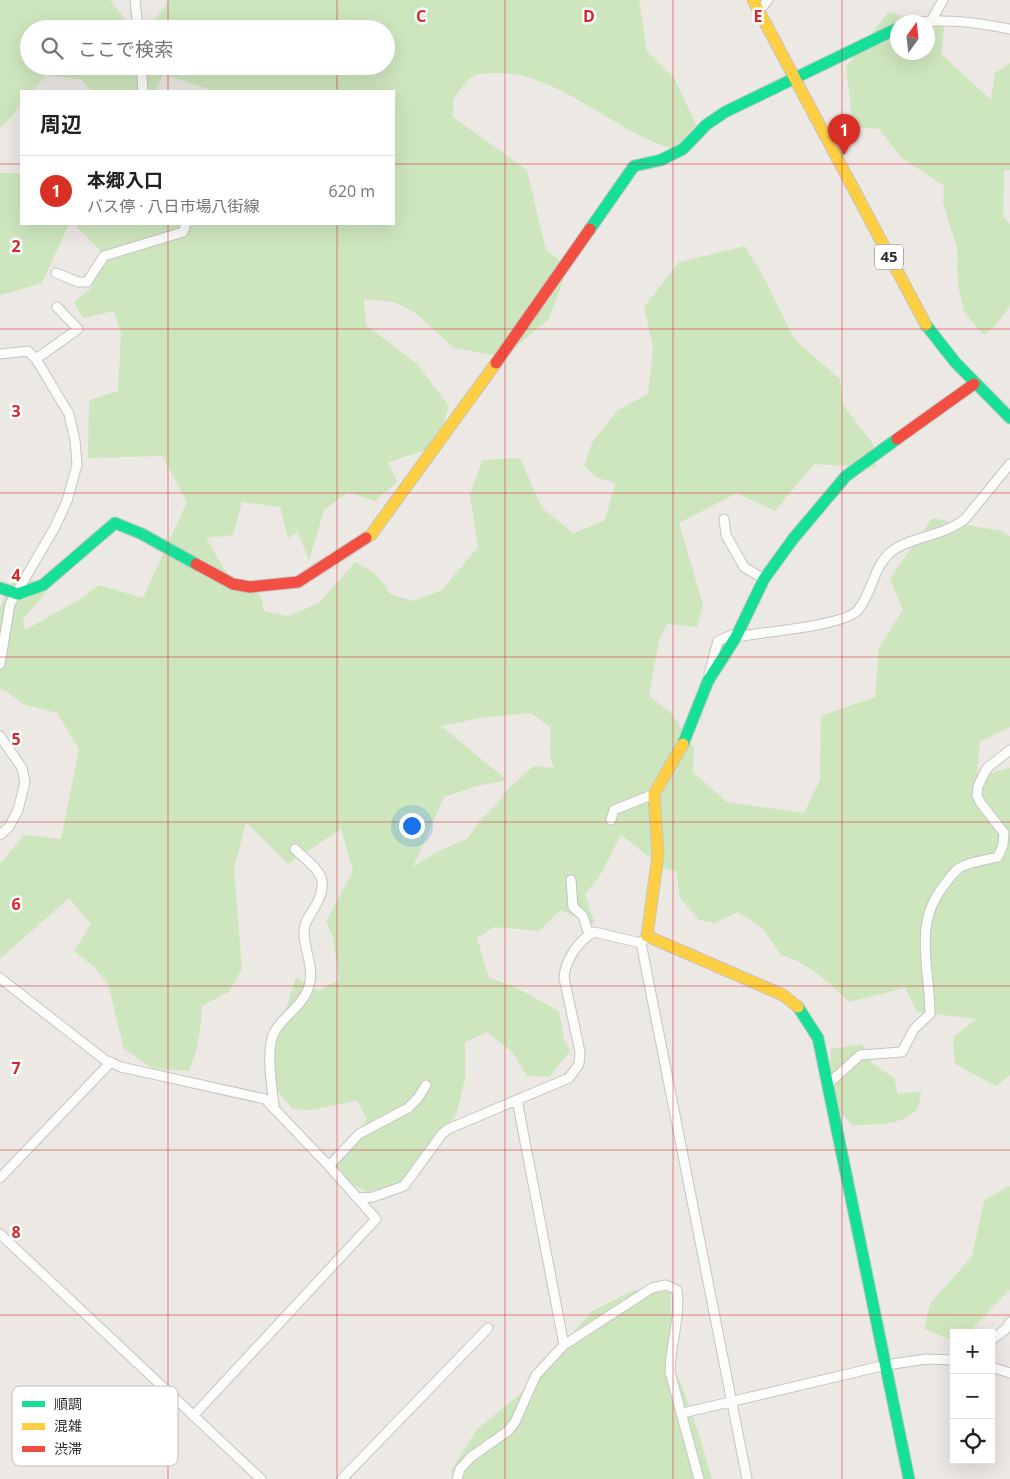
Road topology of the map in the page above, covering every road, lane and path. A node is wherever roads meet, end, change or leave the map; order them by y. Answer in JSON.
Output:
{"nodes":[{"id":1,"x":135,"y":0,"type":"edge"},
{"id":2,"x":753,"y":0,"type":"edge"},
{"id":3,"x":768,"y":0,"type":"edge"},
{"id":4,"x":943,"y":0,"type":"edge"},
{"id":5,"x":759,"y":11,"type":"junction"},
{"id":6,"x":934,"y":15,"type":"edge"},
{"id":7,"x":137,"y":20,"type":"edge"},
{"id":8,"x":935,"y":21,"type":"edge"},
{"id":9,"x":1010,"y":29,"type":"edge"},
{"id":10,"x":890,"y":32,"type":"edge"},
{"id":11,"x":142,"y":75,"type":"edge"},
{"id":12,"x":794,"y":78,"type":"junction"},
{"id":13,"x":143,"y":90,"type":"edge"},
{"id":14,"x":186,"y":225,"type":"edge"},
{"id":15,"x":56,"y":273,"type":"dead end"},
{"id":16,"x":57,"y":307,"type":"dead end"},
{"id":17,"x":0,"y":354,"type":"edge"},
{"id":18,"x":36,"y":360,"type":"junction"},
{"id":19,"x":974,"y":384,"type":"junction"},
{"id":20,"x":1010,"y":418,"type":"edge"},
{"id":21,"x":1010,"y":464,"type":"edge"},
{"id":22,"x":724,"y":519,"type":"dead end"},
{"id":23,"x":764,"y":579,"type":"junction"},
{"id":24,"x":0,"y":588,"type":"edge"},
{"id":25,"x":17,"y":594,"type":"junction"},
{"id":26,"x":736,"y":637,"type":"junction"},
{"id":27,"x":0,"y":664,"type":"edge"},
{"id":28,"x":0,"y":736,"type":"edge"},
{"id":29,"x":1010,"y":750,"type":"edge"},
{"id":30,"x":654,"y":794,"type":"junction"},
{"id":31,"x":611,"y":820,"type":"dead end"},
{"id":32,"x":0,"y":835,"type":"edge"},
{"id":33,"x":294,"y":849,"type":"dead end"},
{"id":34,"x":571,"y":880,"type":"dead end"},
{"id":35,"x":589,"y":935,"type":"junction"},
{"id":36,"x":644,"y":939,"type":"junction"},
{"id":37,"x":0,"y":978,"type":"edge"},
{"id":38,"x":111,"y":1062,"type":"junction"},
{"id":39,"x":426,"y":1085,"type":"dead end"},
{"id":40,"x":827,"y":1085,"type":"junction"},
{"id":41,"x":517,"y":1100,"type":"junction"},
{"id":42,"x":274,"y":1106,"type":"junction"},
{"id":43,"x":329,"y":1166,"type":"junction"},
{"id":44,"x":0,"y":1178,"type":"edge"},
{"id":45,"x":357,"y":1198,"type":"junction"},
{"id":46,"x":0,"y":1234,"type":"edge"},
{"id":47,"x":1010,"y":1322,"type":"edge"},
{"id":48,"x":488,"y":1328,"type":"dead end"},
{"id":49,"x":995,"y":1336,"type":"edge"},
{"id":50,"x":564,"y":1345,"type":"junction"},
{"id":51,"x":950,"y":1360,"type":"edge"},
{"id":52,"x":886,"y":1365,"type":"junction"},
{"id":53,"x":995,"y":1368,"type":"edge"},
{"id":54,"x":1010,"y":1373,"type":"edge"},
{"id":55,"x":161,"y":1386,"type":"edge"},
{"id":56,"x":732,"y":1401,"type":"junction"},
{"id":57,"x":178,"y":1402,"type":"edge"},
{"id":58,"x":683,"y":1413,"type":"junction"},
{"id":59,"x":193,"y":1416,"type":"junction"},
{"id":60,"x":261,"y":1479,"type":"edge"},
{"id":61,"x":342,"y":1479,"type":"edge"},
{"id":62,"x":457,"y":1479,"type":"edge"},
{"id":63,"x":700,"y":1479,"type":"edge"},
{"id":64,"x":747,"y":1479,"type":"edge"},
{"id":65,"x":909,"y":1479,"type":"edge"}],
"edges":[{"from":1,"to":7,"type":"street"},
{"from":2,"to":5,"type":"street","number":"45"},
{"from":3,"to":5,"type":"street"},
{"from":4,"to":6,"type":"street"},
{"from":5,"to":12,"type":"street","number":"45"},
{"from":8,"to":9,"type":"street"},
{"from":10,"to":12,"type":"street"},
{"from":11,"to":13,"type":"street"},
{"from":12,"to":19,"type":"street","number":"45"},
{"from":12,"to":25,"type":"street"},
{"from":14,"to":15,"type":"street"},
{"from":16,"to":18,"type":"street"},
{"from":17,"to":18,"type":"street"},
{"from":18,"to":25,"type":"street"},
{"from":19,"to":20,"type":"street","number":"45"},
{"from":19,"to":23,"type":"street"},
{"from":21,"to":26,"type":"street"},
{"from":22,"to":23,"type":"street"},
{"from":23,"to":26,"type":"street"},
{"from":24,"to":25,"type":"street"},
{"from":25,"to":27,"type":"street"},
{"from":26,"to":30,"type":"street"},
{"from":28,"to":32,"type":"street"},
{"from":29,"to":40,"type":"street"},
{"from":30,"to":31,"type":"street"},
{"from":30,"to":36,"type":"street"},
{"from":33,"to":42,"type":"street"},
{"from":34,"to":35,"type":"street"},
{"from":35,"to":36,"type":"street"},
{"from":35,"to":41,"type":"street"},
{"from":36,"to":40,"type":"street"},
{"from":36,"to":56,"type":"street"},
{"from":37,"to":38,"type":"street"},
{"from":38,"to":42,"type":"street"},
{"from":38,"to":44,"type":"street"},
{"from":39,"to":43,"type":"street"},
{"from":40,"to":52,"type":"street"},
{"from":41,"to":45,"type":"street"},
{"from":41,"to":50,"type":"street"},
{"from":42,"to":43,"type":"street"},
{"from":43,"to":45,"type":"street"},
{"from":45,"to":59,"type":"street"},
{"from":46,"to":55,"type":"street"},
{"from":47,"to":49,"type":"street"},
{"from":48,"to":61,"type":"street"},
{"from":50,"to":58,"type":"street"},
{"from":50,"to":62,"type":"street"},
{"from":51,"to":52,"type":"street"},
{"from":52,"to":56,"type":"street"},
{"from":52,"to":65,"type":"street"},
{"from":53,"to":54,"type":"street"},
{"from":56,"to":58,"type":"street"},
{"from":56,"to":64,"type":"street"},
{"from":57,"to":59,"type":"street"},
{"from":58,"to":63,"type":"street"},
{"from":59,"to":60,"type":"street"}]}
